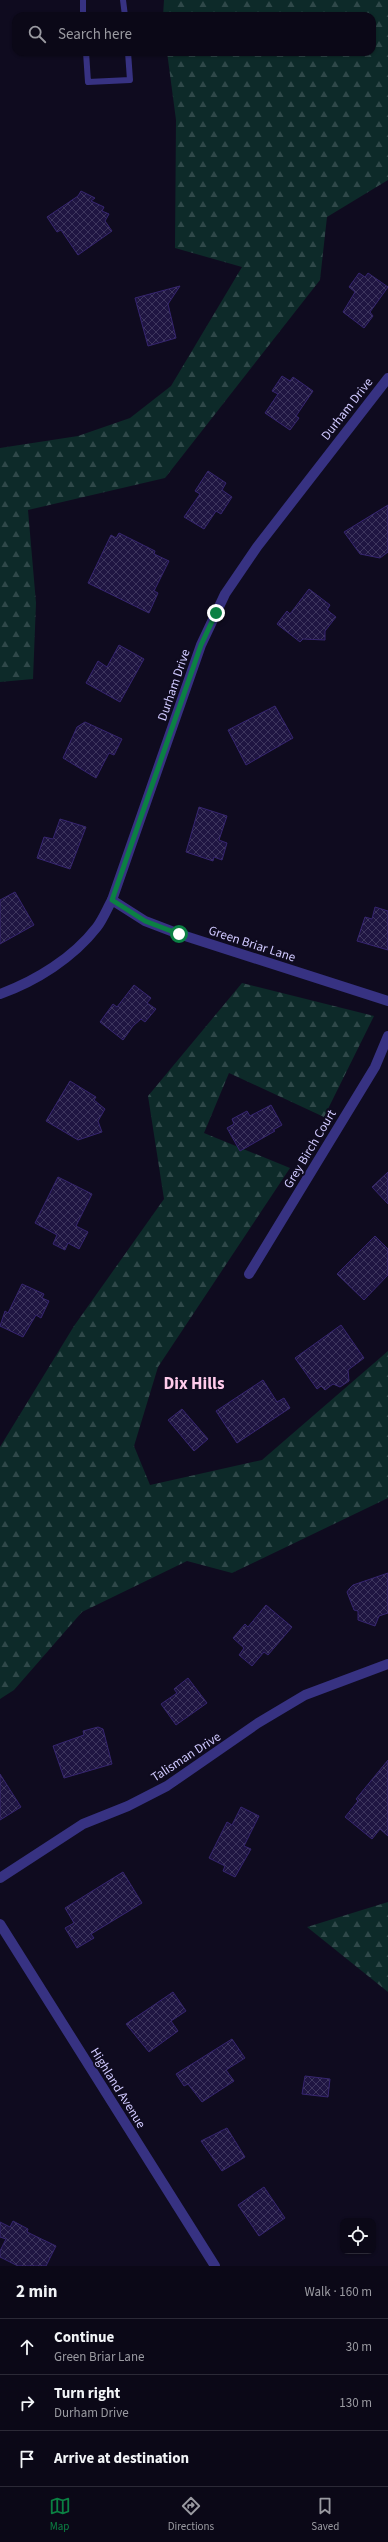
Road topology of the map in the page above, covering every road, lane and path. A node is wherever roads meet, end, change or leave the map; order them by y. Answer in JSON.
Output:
{"nodes":[{"id":1,"x":83,"y":0,"type":"edge"},
{"id":2,"x":124,"y":0,"type":"edge"},
{"id":3,"x":83,"y":12,"type":"edge"},
{"id":4,"x":125,"y":12,"type":"edge"},
{"id":5,"x":86,"y":56,"type":"edge"},
{"id":6,"x":128,"y":56,"type":"edge"},
{"id":7,"x":388,"y":378,"type":"edge"},
{"id":8,"x":112,"y":900,"type":"junction"},
{"id":9,"x":0,"y":994,"type":"edge"},
{"id":10,"x":388,"y":1001,"type":"edge"},
{"id":11,"x":388,"y":1036,"type":"edge"},
{"id":12,"x":249,"y":1274,"type":"dead end"},
{"id":13,"x":388,"y":1664,"type":"edge"},
{"id":14,"x":0,"y":1878,"type":"edge"},
{"id":15,"x":0,"y":1924,"type":"edge"},
{"id":16,"x":215,"y":2266,"type":"edge"}],
"edges":[{"from":1,"to":3,"type":"lane"},
{"from":2,"to":4,"type":"lane"},
{"from":5,"to":6,"type":"lane"},
{"from":7,"to":8,"type":"street","name":"Durham Drive"},
{"from":8,"to":9,"type":"street","name":"Durham Drive"},
{"from":8,"to":10,"type":"street","name":"Green Briar Lane"},
{"from":11,"to":12,"type":"street","name":"Grey Birch Court"},
{"from":13,"to":14,"type":"street","name":"Talisman Drive"},
{"from":15,"to":16,"type":"street","name":"Highland Avenue"}]}
